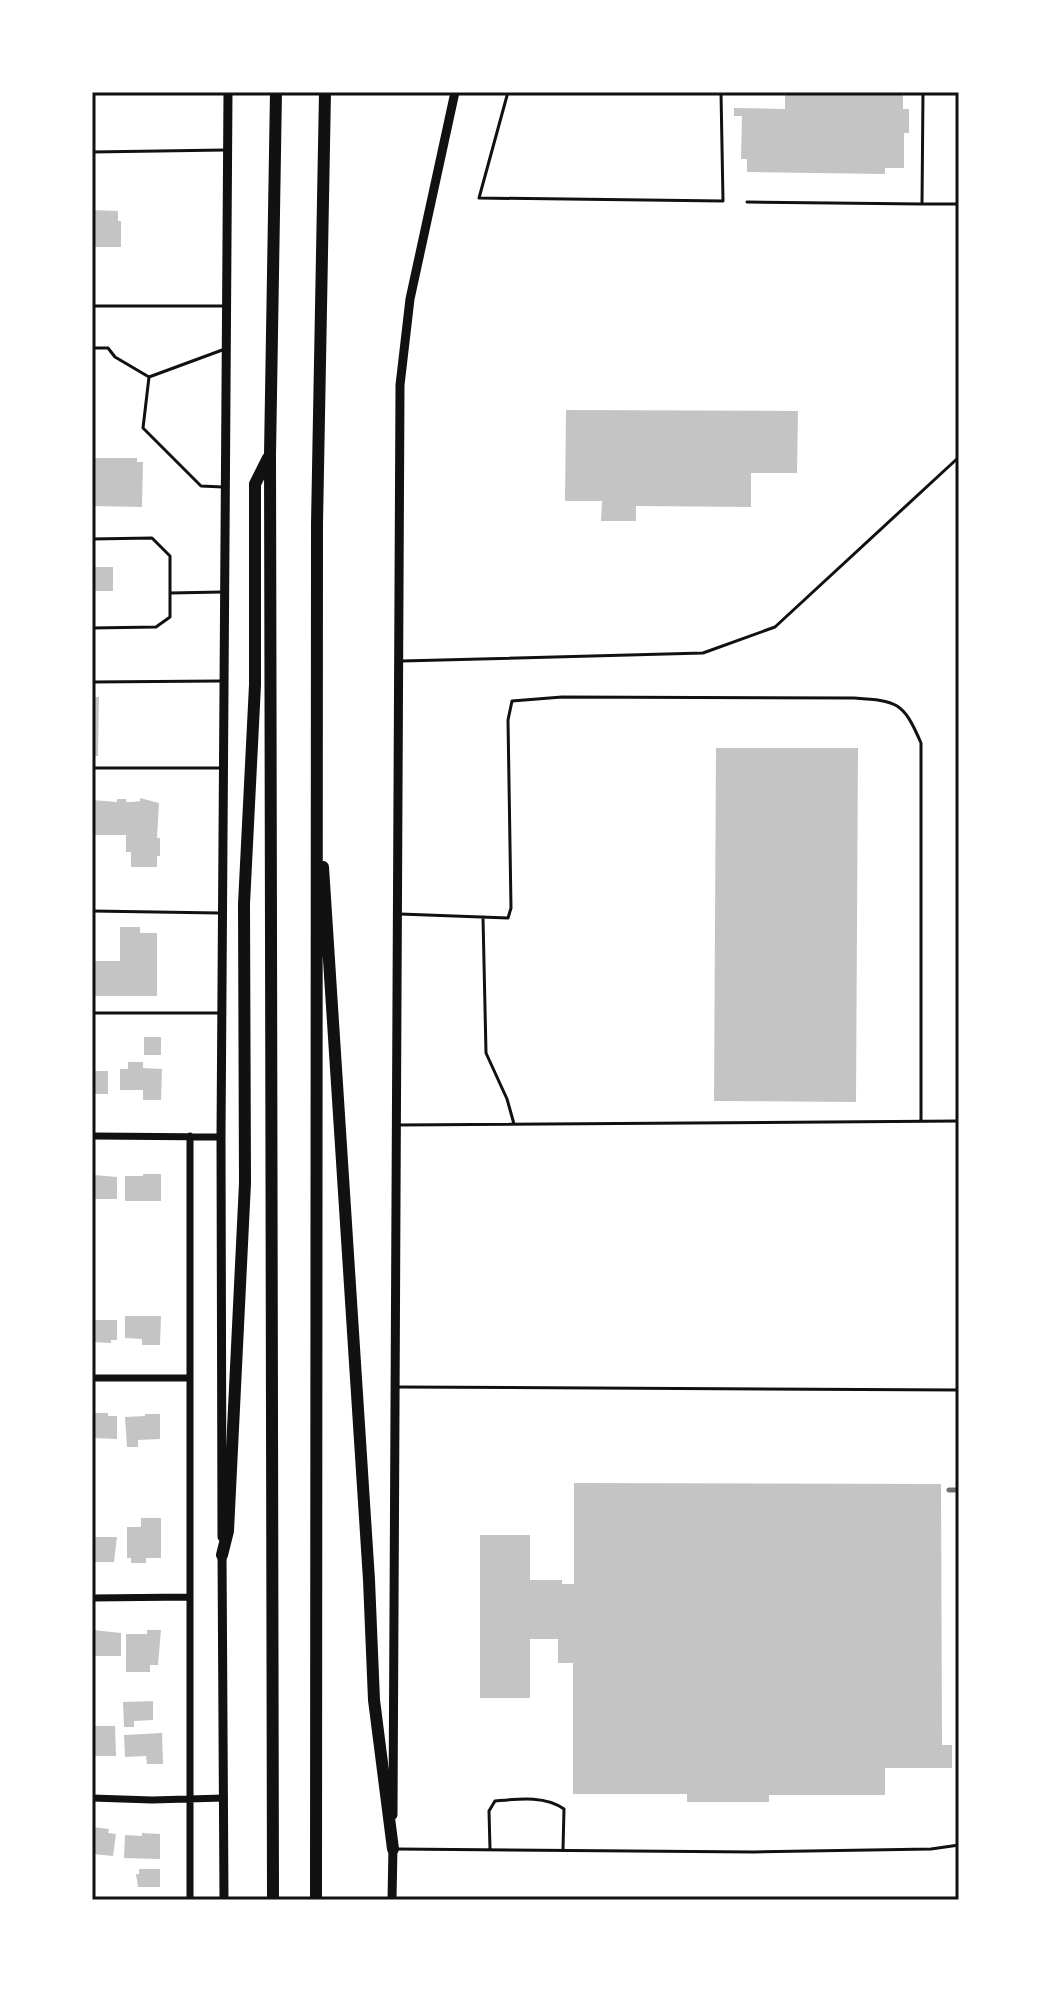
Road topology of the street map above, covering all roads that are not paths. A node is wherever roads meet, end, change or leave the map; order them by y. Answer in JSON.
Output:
{"nodes":[{"id":1,"x":228,"y":92,"type":"edge"},
{"id":2,"x":276,"y":92,"type":"edge"},
{"id":3,"x":325,"y":92,"type":"edge"},
{"id":4,"x":455,"y":92,"type":"edge"},
{"id":5,"x":508,"y":92,"type":"edge"},
{"id":6,"x":721,"y":92,"type":"edge"},
{"id":7,"x":923,"y":92,"type":"edge"},
{"id":8,"x":229,"y":149,"type":"junction"},
{"id":9,"x":92,"y":152,"type":"edge"},
{"id":10,"x":747,"y":202,"type":"dead end"},
{"id":11,"x":922,"y":204,"type":"junction"},
{"id":12,"x":959,"y":204,"type":"edge"},
{"id":13,"x":92,"y":306,"type":"edge"},
{"id":14,"x":228,"y":306,"type":"junction"},
{"id":15,"x":92,"y":348,"type":"edge"},
{"id":16,"x":228,"y":348,"type":"junction"},
{"id":17,"x":149,"y":377,"type":"junction"},
{"id":18,"x":270,"y":455,"type":"junction"},
{"id":19,"x":959,"y":457,"type":"edge"},
{"id":20,"x":227,"y":487,"type":"junction"},
{"id":21,"x":92,"y":539,"type":"edge"},
{"id":22,"x":226,"y":592,"type":"junction"},
{"id":23,"x":170,"y":593,"type":"junction"},
{"id":24,"x":92,"y":628,"type":"edge"},
{"id":25,"x":398,"y":661,"type":"junction"},
{"id":26,"x":225,"y":681,"type":"junction"},
{"id":27,"x":92,"y":682,"type":"edge"},
{"id":28,"x":316,"y":741,"type":"junction"},
{"id":29,"x":92,"y":768,"type":"edge"},
{"id":30,"x":225,"y":768,"type":"junction"},
{"id":31,"x":92,"y":911,"type":"edge"},
{"id":32,"x":223,"y":913,"type":"junction"},
{"id":33,"x":396,"y":914,"type":"junction"},
{"id":34,"x":483,"y":917,"type":"junction"},
{"id":35,"x":92,"y":1013,"type":"edge"},
{"id":36,"x":222,"y":1013,"type":"junction"},
{"id":37,"x":921,"y":1121,"type":"junction"},
{"id":38,"x":959,"y":1121,"type":"edge"},
{"id":39,"x":514,"y":1124,"type":"junction"},
{"id":40,"x":397,"y":1125,"type":"junction"},
{"id":41,"x":92,"y":1136,"type":"edge"},
{"id":42,"x":190,"y":1136,"type":"junction"},
{"id":43,"x":221,"y":1137,"type":"junction"},
{"id":44,"x":92,"y":1378,"type":"edge"},
{"id":45,"x":190,"y":1378,"type":"junction"},
{"id":46,"x":397,"y":1387,"type":"junction"},
{"id":47,"x":959,"y":1390,"type":"edge"},
{"id":48,"x":222,"y":1555,"type":"junction"},
{"id":49,"x":190,"y":1597,"type":"junction"},
{"id":50,"x":92,"y":1598,"type":"edge"},
{"id":51,"x":92,"y":1798,"type":"edge"},
{"id":52,"x":224,"y":1798,"type":"junction"},
{"id":53,"x":190,"y":1799,"type":"junction"},
{"id":54,"x":959,"y":1845,"type":"edge"},
{"id":55,"x":393,"y":1849,"type":"junction"},
{"id":56,"x":490,"y":1849,"type":"junction"},
{"id":57,"x":563,"y":1849,"type":"junction"},
{"id":58,"x":190,"y":1900,"type":"edge"},
{"id":59,"x":224,"y":1900,"type":"edge"},
{"id":60,"x":273,"y":1900,"type":"edge"},
{"id":61,"x":316,"y":1900,"type":"edge"},
{"id":62,"x":392,"y":1900,"type":"edge"}],
"edges":[{"from":1,"to":8,"type":"main road"},
{"from":2,"to":18,"type":"highway"},
{"from":3,"to":28,"type":"highway"},
{"from":4,"to":25,"type":"main road"},
{"from":5,"to":6,"type":"lane"},
{"from":7,"to":11,"type":"lane"},
{"from":8,"to":9,"type":"lane"},
{"from":8,"to":14,"type":"main road"},
{"from":10,"to":11,"type":"lane"},
{"from":11,"to":12,"type":"lane"},
{"from":13,"to":14,"type":"lane"},
{"from":14,"to":16,"type":"main road"},
{"from":15,"to":17,"type":"lane"},
{"from":16,"to":17,"type":"lane"},
{"from":16,"to":20,"type":"main road"},
{"from":17,"to":20,"type":"lane"},
{"from":18,"to":48,"type":"highway"},
{"from":18,"to":60,"type":"highway"},
{"from":19,"to":25,"type":"lane"},
{"from":20,"to":22,"type":"main road"},
{"from":21,"to":23,"type":"lane"},
{"from":22,"to":23,"type":"lane"},
{"from":22,"to":26,"type":"main road"},
{"from":23,"to":24,"type":"lane"},
{"from":25,"to":33,"type":"main road"},
{"from":26,"to":27,"type":"lane"},
{"from":26,"to":30,"type":"main road"},
{"from":28,"to":55,"type":"highway"},
{"from":28,"to":61,"type":"highway"},
{"from":29,"to":30,"type":"lane"},
{"from":30,"to":32,"type":"main road"},
{"from":31,"to":32,"type":"lane"},
{"from":32,"to":36,"type":"main road"},
{"from":33,"to":34,"type":"lane"},
{"from":33,"to":40,"type":"main road"},
{"from":34,"to":37,"type":"lane"},
{"from":34,"to":39,"type":"lane"},
{"from":35,"to":36,"type":"lane"},
{"from":36,"to":43,"type":"main road"},
{"from":37,"to":38,"type":"lane"},
{"from":37,"to":39,"type":"lane"},
{"from":39,"to":40,"type":"lane"},
{"from":40,"to":46,"type":"main road"},
{"from":41,"to":42,"type":"street"},
{"from":42,"to":43,"type":"street"},
{"from":42,"to":45,"type":"street"},
{"from":43,"to":48,"type":"main road"},
{"from":44,"to":45,"type":"street"},
{"from":45,"to":49,"type":"street"},
{"from":46,"to":47,"type":"lane"},
{"from":46,"to":55,"type":"main road"},
{"from":48,"to":52,"type":"main road"},
{"from":49,"to":50,"type":"street"},
{"from":49,"to":53,"type":"street"},
{"from":51,"to":53,"type":"street"},
{"from":52,"to":53,"type":"street"},
{"from":52,"to":59,"type":"main road"},
{"from":53,"to":58,"type":"street"},
{"from":54,"to":57,"type":"lane"},
{"from":55,"to":56,"type":"lane"},
{"from":55,"to":62,"type":"main road"},
{"from":56,"to":57,"type":"lane"},
{"from":56,"to":57,"type":"lane"}]}
